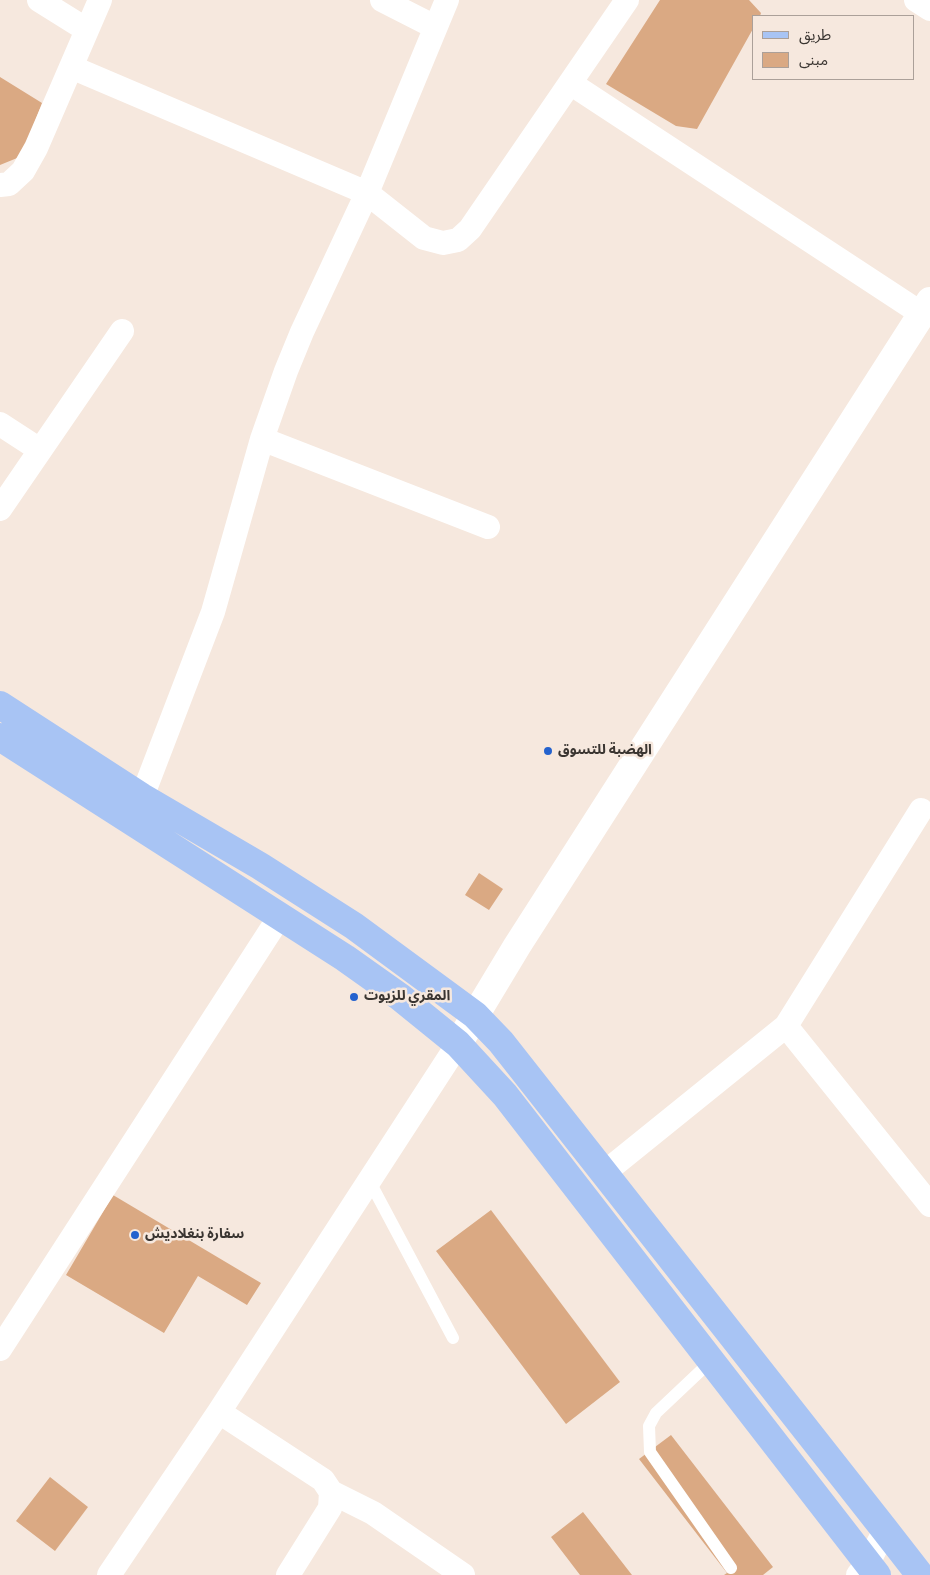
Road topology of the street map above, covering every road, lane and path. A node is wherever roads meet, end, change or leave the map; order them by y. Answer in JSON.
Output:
{"nodes":[{"id":1,"x":39,"y":0,"type":"edge"},
{"id":2,"x":100,"y":0,"type":"edge"},
{"id":3,"x":382,"y":0,"type":"edge"},
{"id":4,"x":447,"y":0,"type":"edge"},
{"id":5,"x":627,"y":0,"type":"edge"},
{"id":6,"x":916,"y":0,"type":"edge"},
{"id":7,"x":930,"y":9,"type":"edge"},
{"id":8,"x":435,"y":27,"type":"junction"},
{"id":9,"x":88,"y":30,"type":"junction"},
{"id":10,"x":71,"y":67,"type":"junction"},
{"id":11,"x":570,"y":83,"type":"junction"},
{"id":12,"x":0,"y":185,"type":"edge"},
{"id":13,"x":367,"y":193,"type":"junction"},
{"id":14,"x":926,"y":307,"type":"edge"},
{"id":15,"x":122,"y":331,"type":"dead end"},
{"id":16,"x":0,"y":424,"type":"edge"},
{"id":17,"x":262,"y":439,"type":"junction"},
{"id":18,"x":40,"y":450,"type":"junction"},
{"id":19,"x":0,"y":509,"type":"edge"},
{"id":20,"x":488,"y":527,"type":"dead end"},
{"id":21,"x":0,"y":705,"type":"edge"},
{"id":22,"x":0,"y":737,"type":"edge"},
{"id":23,"x":142,"y":797,"type":"junction"},
{"id":24,"x":927,"y":809,"type":"edge"},
{"id":25,"x":280,"y":916,"type":"junction"},
{"id":26,"x":475,"y":1015,"type":"junction"},
{"id":27,"x":786,"y":1026,"type":"junction"},
{"id":28,"x":458,"y":1044,"type":"junction"},
{"id":29,"x":604,"y":1173,"type":"junction"},
{"id":30,"x":369,"y":1180,"type":"junction"},
{"id":31,"x":930,"y":1205,"type":"edge"},
{"id":32,"x":453,"y":1338,"type":"dead end"},
{"id":33,"x":0,"y":1348,"type":"edge"},
{"id":34,"x":711,"y":1361,"type":"junction"},
{"id":35,"x":219,"y":1412,"type":"junction"},
{"id":36,"x":331,"y":1492,"type":"junction"},
{"id":37,"x":886,"y":1530,"type":"junction"},
{"id":38,"x":731,"y":1568,"type":"dead end"},
{"id":39,"x":868,"y":1571,"type":"edge"},
{"id":40,"x":109,"y":1575,"type":"edge"},
{"id":41,"x":288,"y":1575,"type":"edge"},
{"id":42,"x":463,"y":1575,"type":"edge"},
{"id":43,"x":920,"y":1575,"type":"edge"}],
"edges":[{"from":1,"to":9,"type":"street"},
{"from":2,"to":9,"type":"street"},
{"from":3,"to":8,"type":"street"},
{"from":4,"to":8,"type":"street"},
{"from":5,"to":11,"type":"street"},
{"from":6,"to":7,"type":"street"},
{"from":8,"to":13,"type":"street"},
{"from":9,"to":10,"type":"street"},
{"from":10,"to":12,"type":"street"},
{"from":10,"to":13,"type":"street"},
{"from":11,"to":13,"type":"street"},
{"from":11,"to":14,"type":"street"},
{"from":13,"to":17,"type":"street"},
{"from":14,"to":26,"type":"street"},
{"from":15,"to":18,"type":"street"},
{"from":16,"to":18,"type":"street"},
{"from":17,"to":20,"type":"street"},
{"from":17,"to":23,"type":"street"},
{"from":18,"to":19,"type":"street"},
{"from":21,"to":23,"type":"main road"},
{"from":22,"to":25,"type":"main road"},
{"from":23,"to":26,"type":"main road"},
{"from":24,"to":27,"type":"street"},
{"from":25,"to":28,"type":"main road"},
{"from":25,"to":33,"type":"street"},
{"from":26,"to":28,"type":"street"},
{"from":26,"to":29,"type":"main road"},
{"from":27,"to":29,"type":"street"},
{"from":27,"to":31,"type":"street"},
{"from":28,"to":30,"type":"street"},
{"from":28,"to":34,"type":"main road"},
{"from":29,"to":37,"type":"main road"},
{"from":30,"to":32,"type":"lane"},
{"from":30,"to":35,"type":"street"},
{"from":34,"to":38,"type":"lane"},
{"from":34,"to":39,"type":"main road"},
{"from":35,"to":36,"type":"street"},
{"from":35,"to":40,"type":"street"},
{"from":36,"to":41,"type":"street"},
{"from":36,"to":42,"type":"street"},
{"from":37,"to":39,"type":"street"},
{"from":37,"to":43,"type":"main road"}]}
